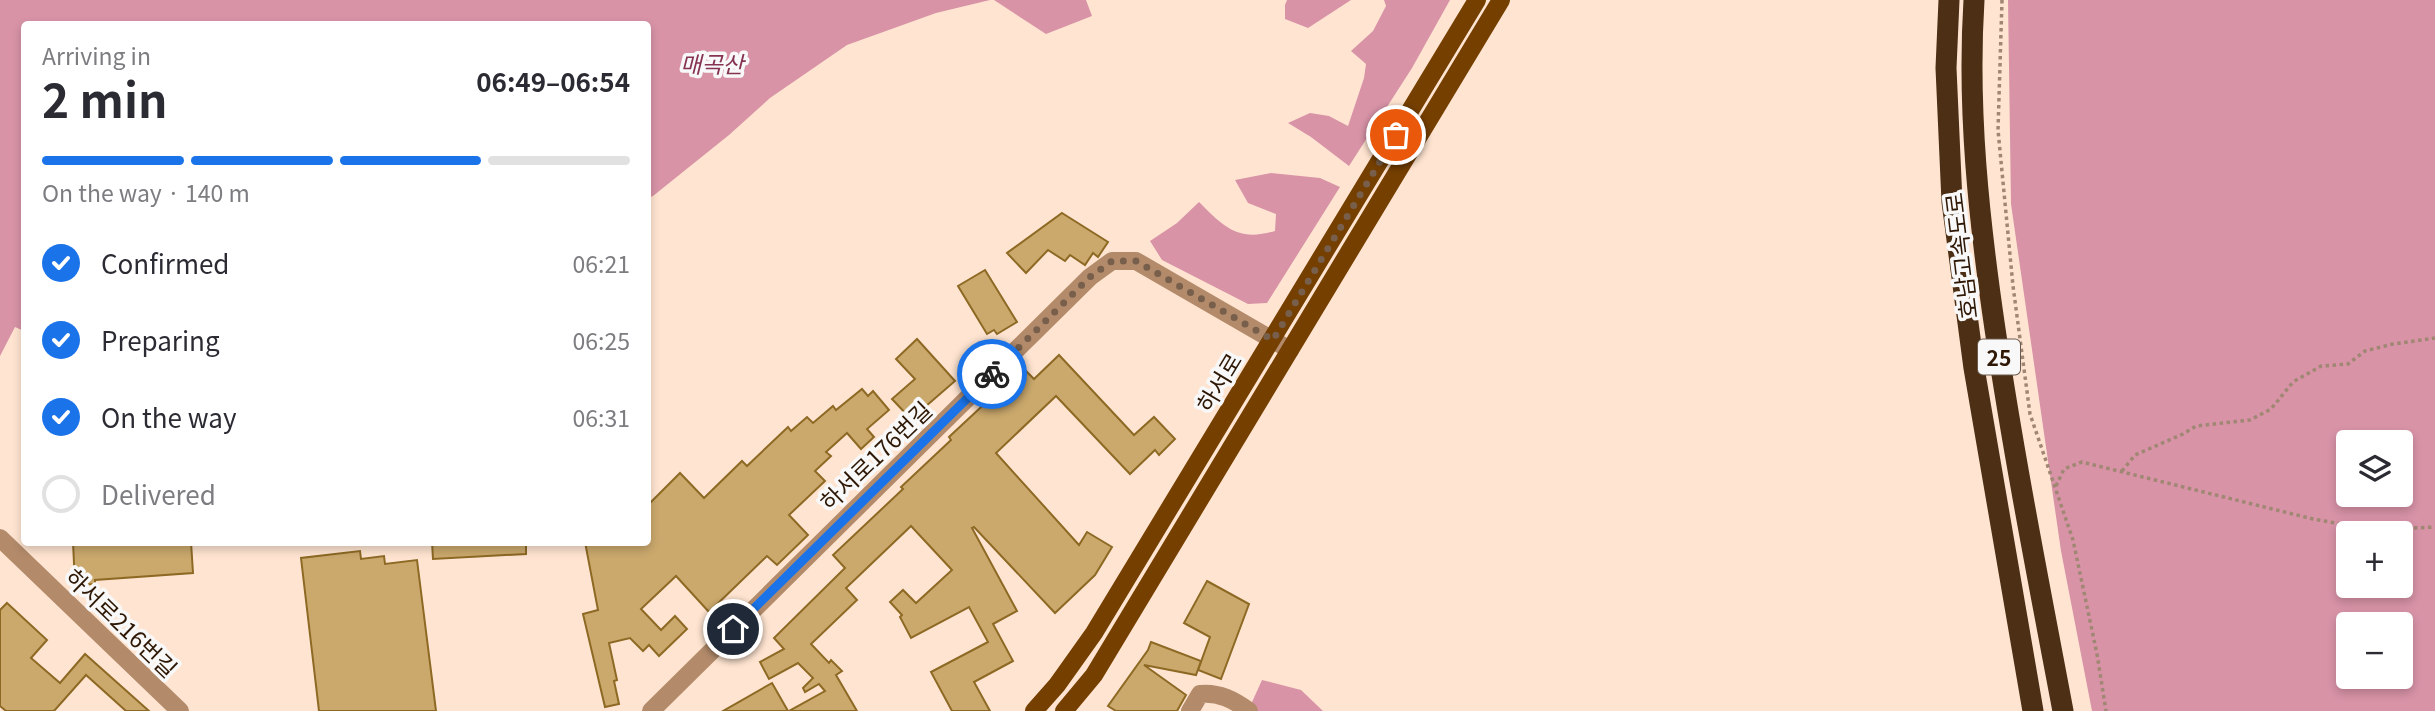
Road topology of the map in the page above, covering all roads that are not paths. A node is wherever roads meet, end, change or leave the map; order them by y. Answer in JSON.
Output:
{"nodes":[{"id":1,"x":1477,"y":0,"type":"edge"},
{"id":2,"x":1501,"y":0,"type":"edge"},
{"id":3,"x":1949,"y":0,"type":"edge"},
{"id":4,"x":1974,"y":0,"type":"edge"},
{"id":5,"x":1273,"y":340,"type":"junction"},
{"id":6,"x":1290,"y":350,"type":"junction"},
{"id":7,"x":0,"y":538,"type":"edge"},
{"id":8,"x":180,"y":711,"type":"edge"},
{"id":9,"x":651,"y":711,"type":"edge"},
{"id":10,"x":1034,"y":711,"type":"edge"},
{"id":11,"x":1064,"y":711,"type":"edge"},
{"id":12,"x":1190,"y":711,"type":"edge"},
{"id":13,"x":1249,"y":711,"type":"edge"},
{"id":14,"x":2033,"y":711,"type":"edge"},
{"id":15,"x":2063,"y":711,"type":"edge"}],
"edges":[{"from":1,"to":5,"type":"main road","name":"하서로"},
{"from":2,"to":6,"type":"main road","name":"하서로"},
{"from":3,"to":14,"type":"highway","name":"호남고속도로","number":"25"},
{"from":4,"to":15,"type":"highway","name":"호남고속도로","number":"25"},
{"from":5,"to":6,"type":"street","name":"하서로176번길"},
{"from":5,"to":9,"type":"street","name":"하서로176번길"},
{"from":5,"to":10,"type":"main road","name":"하서로"},
{"from":6,"to":11,"type":"main road","name":"하서로"},
{"from":7,"to":8,"type":"street","name":"하서로216번길"},
{"from":12,"to":13,"type":"street"}]}
